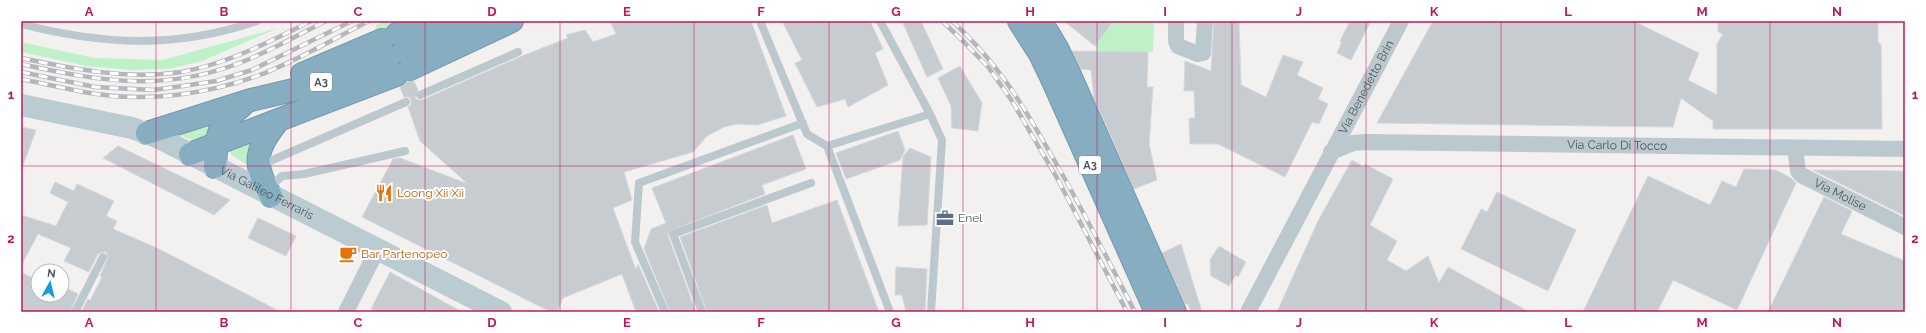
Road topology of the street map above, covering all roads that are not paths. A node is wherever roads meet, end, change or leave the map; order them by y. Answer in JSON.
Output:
{"nodes":[{"id":1,"x":257,"y":21,"type":"edge"},
{"id":2,"x":431,"y":21,"type":"edge"},
{"id":3,"x":477,"y":21,"type":"edge"},
{"id":4,"x":512,"y":21,"type":"edge"},
{"id":5,"x":760,"y":21,"type":"edge"},
{"id":6,"x":880,"y":21,"type":"edge"},
{"id":7,"x":1019,"y":21,"type":"edge"},
{"id":8,"x":1041,"y":21,"type":"edge"},
{"id":9,"x":1176,"y":21,"type":"edge"},
{"id":10,"x":1205,"y":21,"type":"edge"},
{"id":11,"x":1401,"y":21,"type":"edge"},
{"id":12,"x":21,"y":24,"type":"edge"},
{"id":13,"x":518,"y":52,"type":"dead end"},
{"id":14,"x":396,"y":54,"type":"junction"},
{"id":15,"x":420,"y":95,"type":"dead end"},
{"id":16,"x":251,"y":100,"type":"junction"},
{"id":17,"x":406,"y":102,"type":"dead end"},
{"id":18,"x":21,"y":105,"type":"edge"},
{"id":19,"x":930,"y":114,"type":"junction"},
{"id":20,"x":278,"y":121,"type":"junction"},
{"id":21,"x":803,"y":123,"type":"junction"},
{"id":22,"x":147,"y":133,"type":"junction"},
{"id":23,"x":217,"y":144,"type":"junction"},
{"id":24,"x":827,"y":146,"type":"junction"},
{"id":25,"x":1795,"y":148,"type":"junction"},
{"id":26,"x":1905,"y":149,"type":"edge"},
{"id":27,"x":405,"y":151,"type":"dead end"},
{"id":28,"x":1331,"y":152,"type":"junction"},
{"id":29,"x":190,"y":154,"type":"junction"},
{"id":30,"x":258,"y":166,"type":"junction"},
{"id":31,"x":215,"y":167,"type":"junction"},
{"id":32,"x":811,"y":183,"type":"dead end"},
{"id":33,"x":270,"y":193,"type":"junction"},
{"id":34,"x":1905,"y":227,"type":"edge"},
{"id":35,"x":377,"y":250,"type":"junction"},
{"id":36,"x":103,"y":257,"type":"dead end"},
{"id":37,"x":76,"y":312,"type":"edge"},
{"id":38,"x":346,"y":312,"type":"edge"},
{"id":39,"x":501,"y":312,"type":"edge"},
{"id":40,"x":664,"y":312,"type":"edge"},
{"id":41,"x":702,"y":312,"type":"edge"},
{"id":42,"x":890,"y":312,"type":"edge"},
{"id":43,"x":931,"y":312,"type":"edge"},
{"id":44,"x":1156,"y":312,"type":"edge"},
{"id":45,"x":1175,"y":312,"type":"edge"},
{"id":46,"x":1248,"y":312,"type":"edge"}],
"edges":[{"from":1,"to":12,"type":"lane"},
{"from":2,"to":14,"type":"highway","number":"A3"},
{"from":3,"to":14,"type":"highway","number":"A3"},
{"from":4,"to":14,"type":"highway","number":"A3"},
{"from":5,"to":21,"type":"lane"},
{"from":6,"to":19,"type":"lane"},
{"from":7,"to":44,"type":"highway","number":"A3"},
{"from":8,"to":45,"type":"highway","number":"A3"},
{"from":9,"to":10,"type":"street"},
{"from":11,"to":28,"type":"street","name":"Via Benedetto Brin"},
{"from":13,"to":15,"type":"lane"},
{"from":14,"to":16,"type":"highway","number":"A3"},
{"from":14,"to":20,"type":"highway","number":"A3"},
{"from":16,"to":22,"type":"highway","number":"A3"},
{"from":16,"to":23,"type":"highway","number":"A3"},
{"from":17,"to":30,"type":"lane"},
{"from":18,"to":22,"type":"main road","name":"Via Galileo Ferraris"},
{"from":19,"to":24,"type":"lane"},
{"from":19,"to":43,"type":"lane"},
{"from":20,"to":23,"type":"highway","number":"A3"},
{"from":20,"to":30,"type":"highway"},
{"from":21,"to":24,"type":"lane"},
{"from":21,"to":40,"type":"lane"},
{"from":22,"to":29,"type":"main road","name":"Via Galileo Ferraris"},
{"from":23,"to":29,"type":"highway","number":"A3"},
{"from":23,"to":31,"type":"highway","number":"A3"},
{"from":24,"to":42,"type":"lane"},
{"from":25,"to":26,"type":"street","name":"Via Carlo Di Tocco"},
{"from":25,"to":28,"type":"street","name":"Via Carlo Di Tocco"},
{"from":25,"to":34,"type":"street","name":"Via Molise"},
{"from":27,"to":33,"type":"lane"},
{"from":28,"to":46,"type":"street","name":"Via Benedetto Brin"},
{"from":29,"to":31,"type":"main road","name":"Via Galileo Ferraris"},
{"from":30,"to":33,"type":"highway"},
{"from":31,"to":33,"type":"main road","name":"Via Galileo Ferraris"},
{"from":32,"to":41,"type":"lane"},
{"from":33,"to":35,"type":"main road","name":"Via Galileo Ferraris"},
{"from":35,"to":38,"type":"street"},
{"from":35,"to":39,"type":"main road","name":"Via Galileo Ferraris"},
{"from":36,"to":37,"type":"lane"}]}
